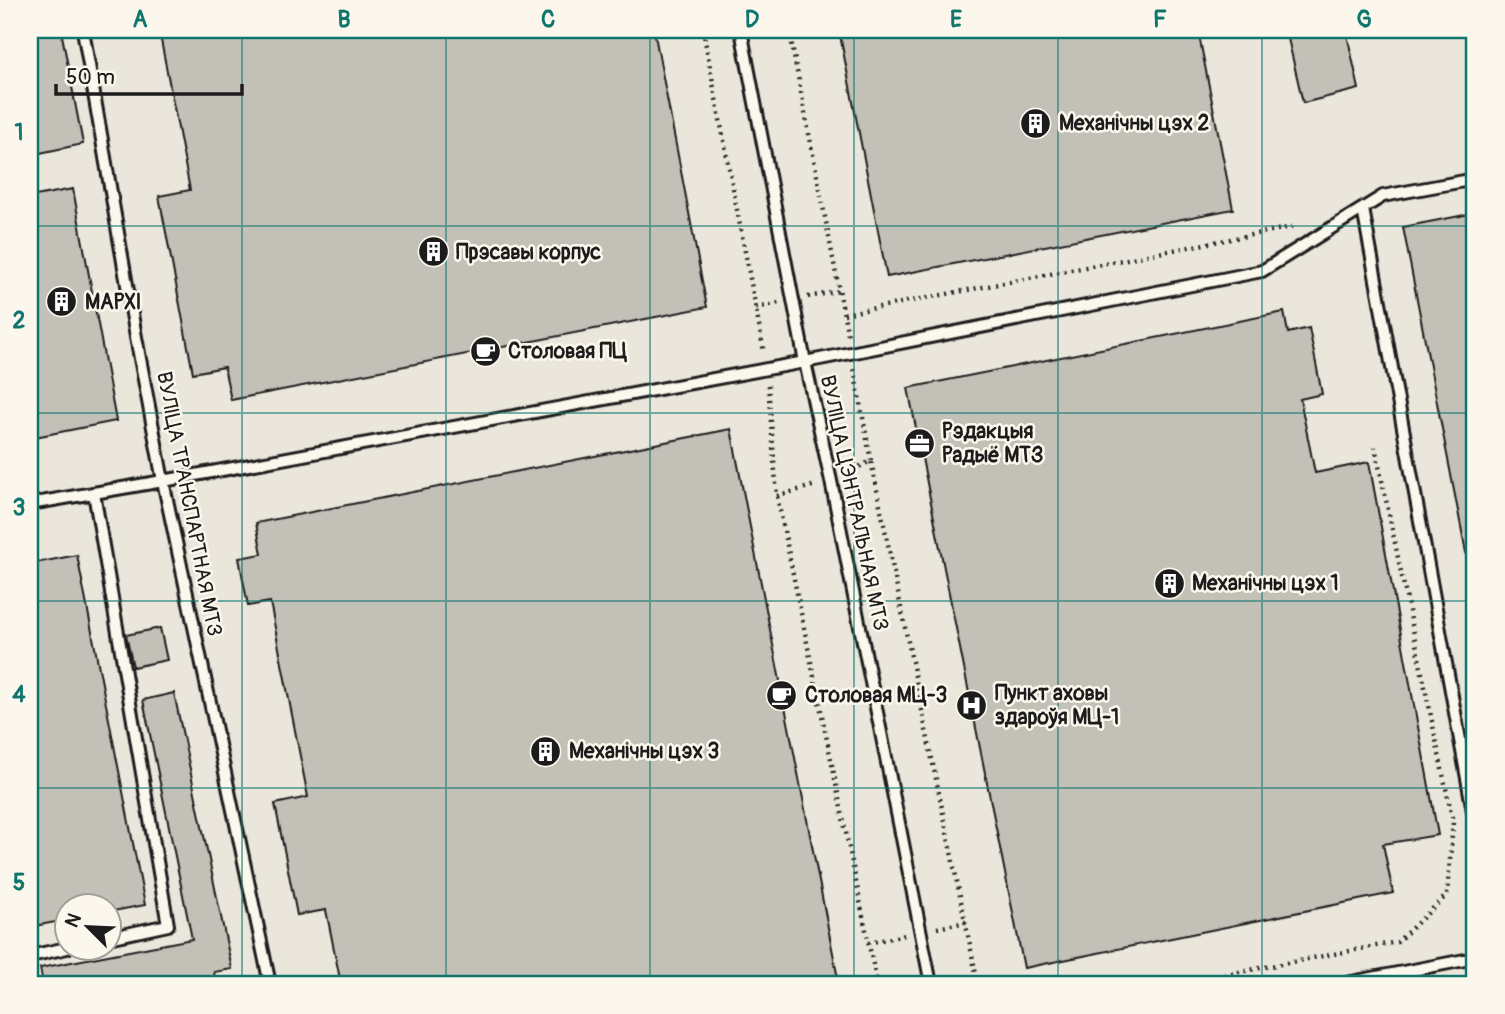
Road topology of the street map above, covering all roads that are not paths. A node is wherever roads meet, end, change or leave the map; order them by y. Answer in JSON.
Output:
{"nodes":[{"id":1,"x":83,"y":30,"type":"edge"},
{"id":2,"x":741,"y":30,"type":"edge"},
{"id":3,"x":1475,"y":179,"type":"edge"},
{"id":4,"x":1363,"y":209,"type":"junction"},
{"id":5,"x":805,"y":362,"type":"junction"},
{"id":6,"x":163,"y":481,"type":"junction"},
{"id":7,"x":94,"y":493,"type":"junction"},
{"id":8,"x":30,"y":504,"type":"edge"},
{"id":9,"x":1475,"y":822,"type":"edge"},
{"id":10,"x":122,"y":935,"type":"edge"},
{"id":11,"x":52,"y":951,"type":"edge"},
{"id":12,"x":30,"y":956,"type":"edge"},
{"id":13,"x":1475,"y":958,"type":"edge"},
{"id":14,"x":270,"y":984,"type":"edge"},
{"id":15,"x":931,"y":984,"type":"edge"},
{"id":16,"x":1341,"y":984,"type":"edge"}],
"edges":[{"from":1,"to":6,"type":"lane","name":"ВУЛІЦА ТРАНСПАРТНАЯ МТЗ"},
{"from":2,"to":5,"type":"lane","name":"ВУЛІЦА ЦЭНТРАЛЬНАЯ МТЗ"},
{"from":3,"to":4,"type":"lane"},
{"from":4,"to":5,"type":"lane"},
{"from":4,"to":9,"type":"lane"},
{"from":5,"to":6,"type":"lane"},
{"from":5,"to":15,"type":"lane","name":"ВУЛІЦА ЦЭНТРАЛЬНАЯ МТЗ"},
{"from":6,"to":7,"type":"lane"},
{"from":6,"to":14,"type":"lane","name":"ВУЛІЦА ТРАНСПАРТНАЯ МТЗ"},
{"from":7,"to":8,"type":"lane"},
{"from":7,"to":10,"type":"lane"},
{"from":11,"to":12,"type":"lane"},
{"from":13,"to":16,"type":"lane"}]}
